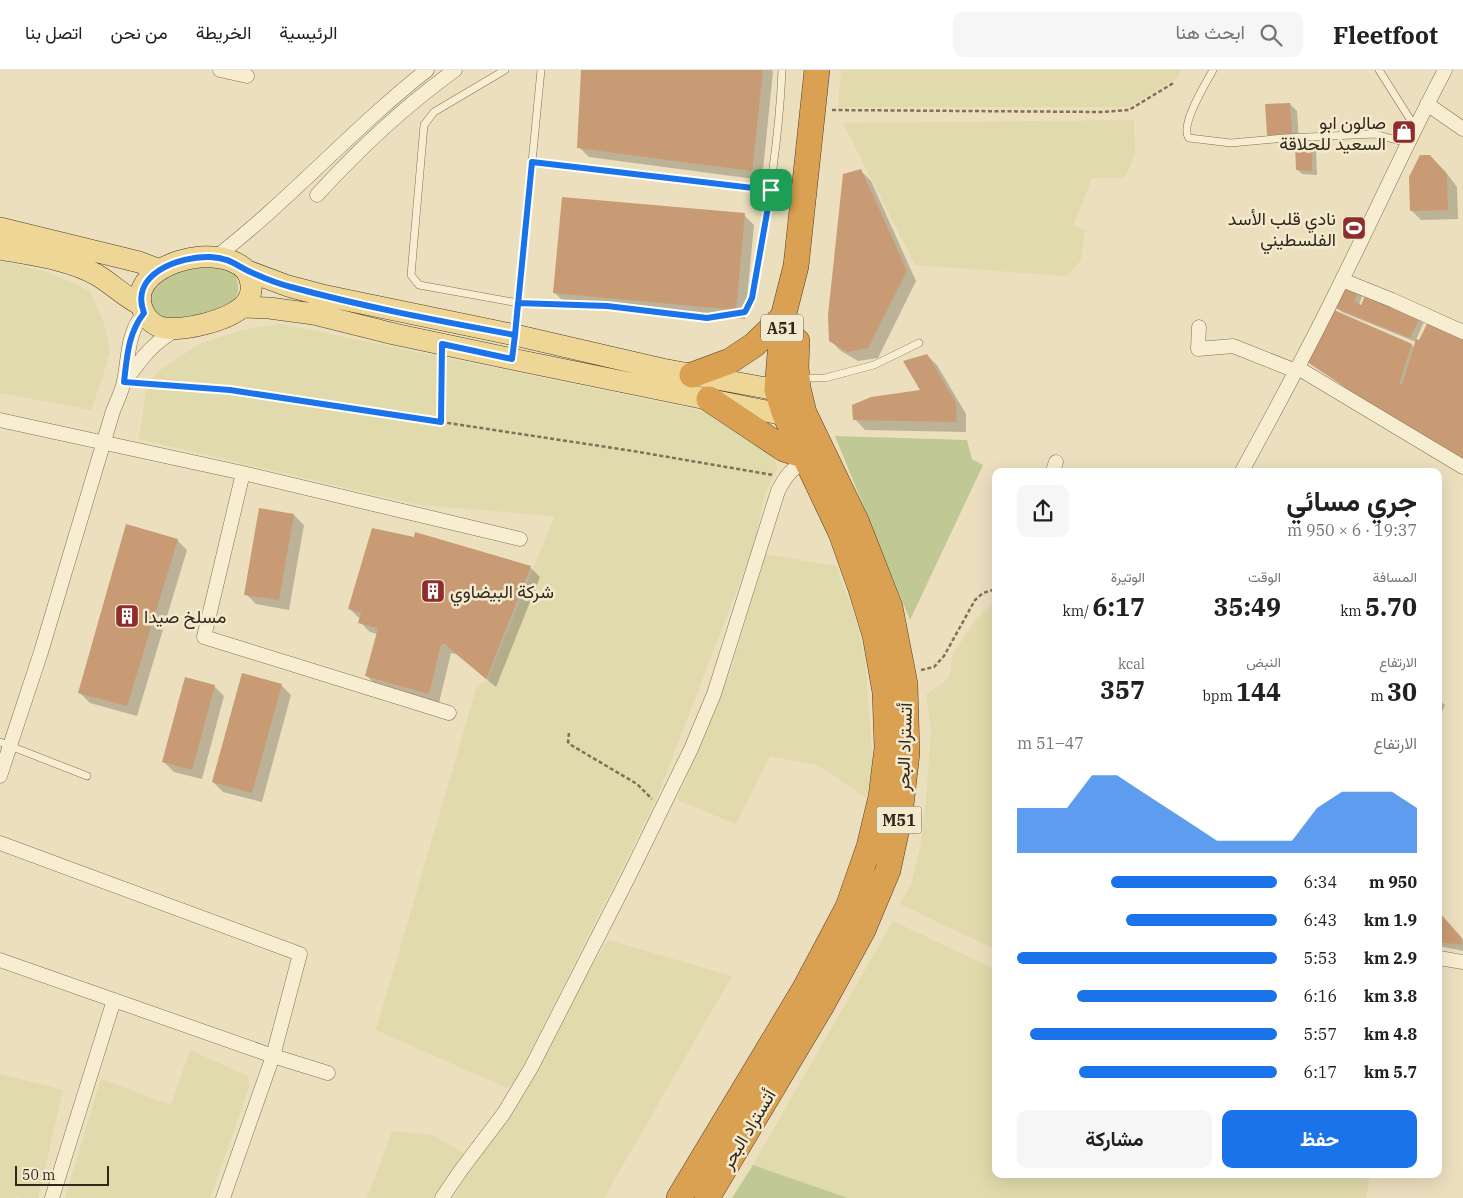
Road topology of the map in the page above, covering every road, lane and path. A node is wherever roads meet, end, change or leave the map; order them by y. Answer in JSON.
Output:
{"nodes":[{"id":1,"x":220,"y":70,"type":"edge"},
{"id":2,"x":427,"y":70,"type":"edge"},
{"id":3,"x":455,"y":70,"type":"edge"},
{"id":4,"x":506,"y":70,"type":"edge"},
{"id":5,"x":541,"y":70,"type":"edge"},
{"id":6,"x":782,"y":70,"type":"edge"},
{"id":7,"x":817,"y":70,"type":"edge"},
{"id":8,"x":1213,"y":70,"type":"edge"},
{"id":9,"x":1379,"y":70,"type":"edge"},
{"id":10,"x":1445,"y":70,"type":"edge"},
{"id":11,"x":247,"y":76,"type":"dead end"},
{"id":12,"x":1175,"y":82,"type":"dead end"},
{"id":13,"x":1427,"y":104,"type":"junction"},
{"id":14,"x":813,"y":110,"type":"junction"},
{"id":15,"x":1415,"y":127,"type":"junction"},
{"id":16,"x":1463,"y":129,"type":"edge"},
{"id":17,"x":1407,"y":143,"type":"junction"},
{"id":18,"x":532,"y":162,"type":"junction"},
{"id":19,"x":771,"y":190,"type":"junction"},
{"id":20,"x":317,"y":195,"type":"dead end"},
{"id":21,"x":0,"y":228,"type":"edge"},
{"id":22,"x":0,"y":249,"type":"edge"},
{"id":23,"x":216,"y":257,"type":"junction"},
{"id":24,"x":796,"y":266,"type":"junction"},
{"id":25,"x":160,"y":270,"type":"junction"},
{"id":26,"x":245,"y":270,"type":"junction"},
{"id":27,"x":1342,"y":280,"type":"junction"},
{"id":28,"x":518,"y":303,"type":"junction"},
{"id":29,"x":242,"y":307,"type":"junction"},
{"id":30,"x":142,"y":309,"type":"junction"},
{"id":31,"x":783,"y":317,"type":"junction"},
{"id":32,"x":1199,"y":327,"type":"dead end"},
{"id":33,"x":180,"y":328,"type":"junction"},
{"id":34,"x":1463,"y":332,"type":"edge"},
{"id":35,"x":515,"y":335,"type":"junction"},
{"id":36,"x":919,"y":343,"type":"dead end"},
{"id":37,"x":442,"y":344,"type":"junction"},
{"id":38,"x":512,"y":359,"type":"junction"},
{"id":39,"x":1297,"y":370,"type":"junction"},
{"id":40,"x":692,"y":375,"type":"junction"},
{"id":41,"x":124,"y":382,"type":"junction"},
{"id":42,"x":791,"y":385,"type":"junction"},
{"id":43,"x":710,"y":399,"type":"junction"},
{"id":44,"x":795,"y":414,"type":"junction"},
{"id":45,"x":0,"y":420,"type":"edge"},
{"id":46,"x":441,"y":422,"type":"junction"},
{"id":47,"x":105,"y":442,"type":"junction"},
{"id":48,"x":804,"y":458,"type":"junction"},
{"id":49,"x":1463,"y":467,"type":"edge"},
{"id":50,"x":1244,"y":468,"type":"edge"},
{"id":51,"x":243,"y":473,"type":"junction"},
{"id":52,"x":785,"y":477,"type":"junction"},
{"id":53,"x":520,"y":539,"type":"dead end"},
{"id":54,"x":992,"y":590,"type":"edge"},
{"id":55,"x":902,"y":671,"type":"junction"},
{"id":56,"x":450,"y":713,"type":"dead end"},
{"id":57,"x":568,"y":733,"type":"dead end"},
{"id":58,"x":5,"y":744,"type":"edge"},
{"id":59,"x":0,"y":776,"type":"edge"},
{"id":60,"x":87,"y":776,"type":"dead end"},
{"id":61,"x":662,"y":809,"type":"junction"},
{"id":62,"x":0,"y":842,"type":"edge"},
{"id":63,"x":1442,"y":958,"type":"edge"},
{"id":64,"x":0,"y":960,"type":"edge"},
{"id":65,"x":1463,"y":962,"type":"edge"},
{"id":66,"x":114,"y":1000,"type":"junction"},
{"id":67,"x":273,"y":1056,"type":"junction"},
{"id":68,"x":328,"y":1073,"type":"dead end"},
{"id":69,"x":52,"y":1198,"type":"edge"},
{"id":70,"x":223,"y":1198,"type":"edge"},
{"id":71,"x":442,"y":1198,"type":"edge"},
{"id":72,"x":679,"y":1198,"type":"edge"},
{"id":73,"x":707,"y":1198,"type":"edge"}],
"edges":[{"from":1,"to":11,"type":"street"},
{"from":2,"to":23,"type":"street"},
{"from":3,"to":20,"type":"street"},
{"from":4,"to":28,"type":"lane"},
{"from":5,"to":18,"type":"lane"},
{"from":6,"to":19,"type":"lane"},
{"from":7,"to":14,"type":"highway","number":"A51"},
{"from":8,"to":17,"type":"lane"},
{"from":9,"to":15,"type":"lane"},
{"from":10,"to":13,"type":"street"},
{"from":12,"to":14,"type":"path"},
{"from":13,"to":15,"type":"street"},
{"from":13,"to":16,"type":"street"},
{"from":14,"to":24,"type":"highway","number":"A51"},
{"from":15,"to":17,"type":"street"},
{"from":17,"to":27,"type":"street"},
{"from":18,"to":19,"type":"lane"},
{"from":18,"to":28,"type":"lane"},
{"from":19,"to":28,"type":"lane"},
{"from":21,"to":25,"type":"main road"},
{"from":22,"to":30,"type":"main road"},
{"from":23,"to":25,"type":"main road"},
{"from":23,"to":26,"type":"main road"},
{"from":24,"to":31,"type":"highway","number":"A51"},
{"from":24,"to":42,"type":"highway","number":"A51"},
{"from":25,"to":30,"type":"main road"},
{"from":26,"to":29,"type":"main road"},
{"from":26,"to":35,"type":"main road"},
{"from":27,"to":34,"type":"street"},
{"from":27,"to":39,"type":"street"},
{"from":28,"to":35,"type":"lane"},
{"from":29,"to":33,"type":"main road"},
{"from":29,"to":37,"type":"main road"},
{"from":30,"to":33,"type":"main road"},
{"from":30,"to":41,"type":"street"},
{"from":31,"to":40,"type":"highway"},
{"from":31,"to":42,"type":"highway","number":"A51"},
{"from":32,"to":39,"type":"street"},
{"from":33,"to":41,"type":"street"},
{"from":35,"to":38,"type":"lane"},
{"from":35,"to":40,"type":"main road"},
{"from":36,"to":42,"type":"lane"},
{"from":37,"to":38,"type":"main road"},
{"from":37,"to":46,"type":"path"},
{"from":38,"to":43,"type":"main road"},
{"from":39,"to":49,"type":"street"},
{"from":39,"to":50,"type":"street"},
{"from":40,"to":42,"type":"main road"},
{"from":41,"to":46,"type":"path"},
{"from":41,"to":47,"type":"street"},
{"from":42,"to":44,"type":"highway","number":"A51"},
{"from":43,"to":44,"type":"main road"},
{"from":43,"to":48,"type":"highway"},
{"from":44,"to":48,"type":"highway","name":"أتستراد البحر","number":"M51"},
{"from":44,"to":55,"type":"highway","name":"أتستراد البحر","number":"M51"},
{"from":45,"to":47,"type":"street"},
{"from":46,"to":52,"type":"path"},
{"from":47,"to":51,"type":"street"},
{"from":47,"to":58,"type":"street"},
{"from":48,"to":52,"type":"street"},
{"from":48,"to":72,"type":"highway","name":"أتستراد البحر","number":"M51"},
{"from":51,"to":53,"type":"street"},
{"from":51,"to":56,"type":"street"},
{"from":52,"to":61,"type":"street"},
{"from":54,"to":55,"type":"path"},
{"from":55,"to":73,"type":"highway","name":"أتستراد البحر","number":"M51"},
{"from":57,"to":61,"type":"path"},
{"from":58,"to":59,"type":"street"},
{"from":58,"to":60,"type":"lane"},
{"from":61,"to":71,"type":"street"},
{"from":62,"to":67,"type":"street"},
{"from":63,"to":65,"type":"street"},
{"from":64,"to":66,"type":"street"},
{"from":66,"to":67,"type":"street"},
{"from":66,"to":69,"type":"street"},
{"from":67,"to":68,"type":"street"},
{"from":67,"to":70,"type":"street"}]}
